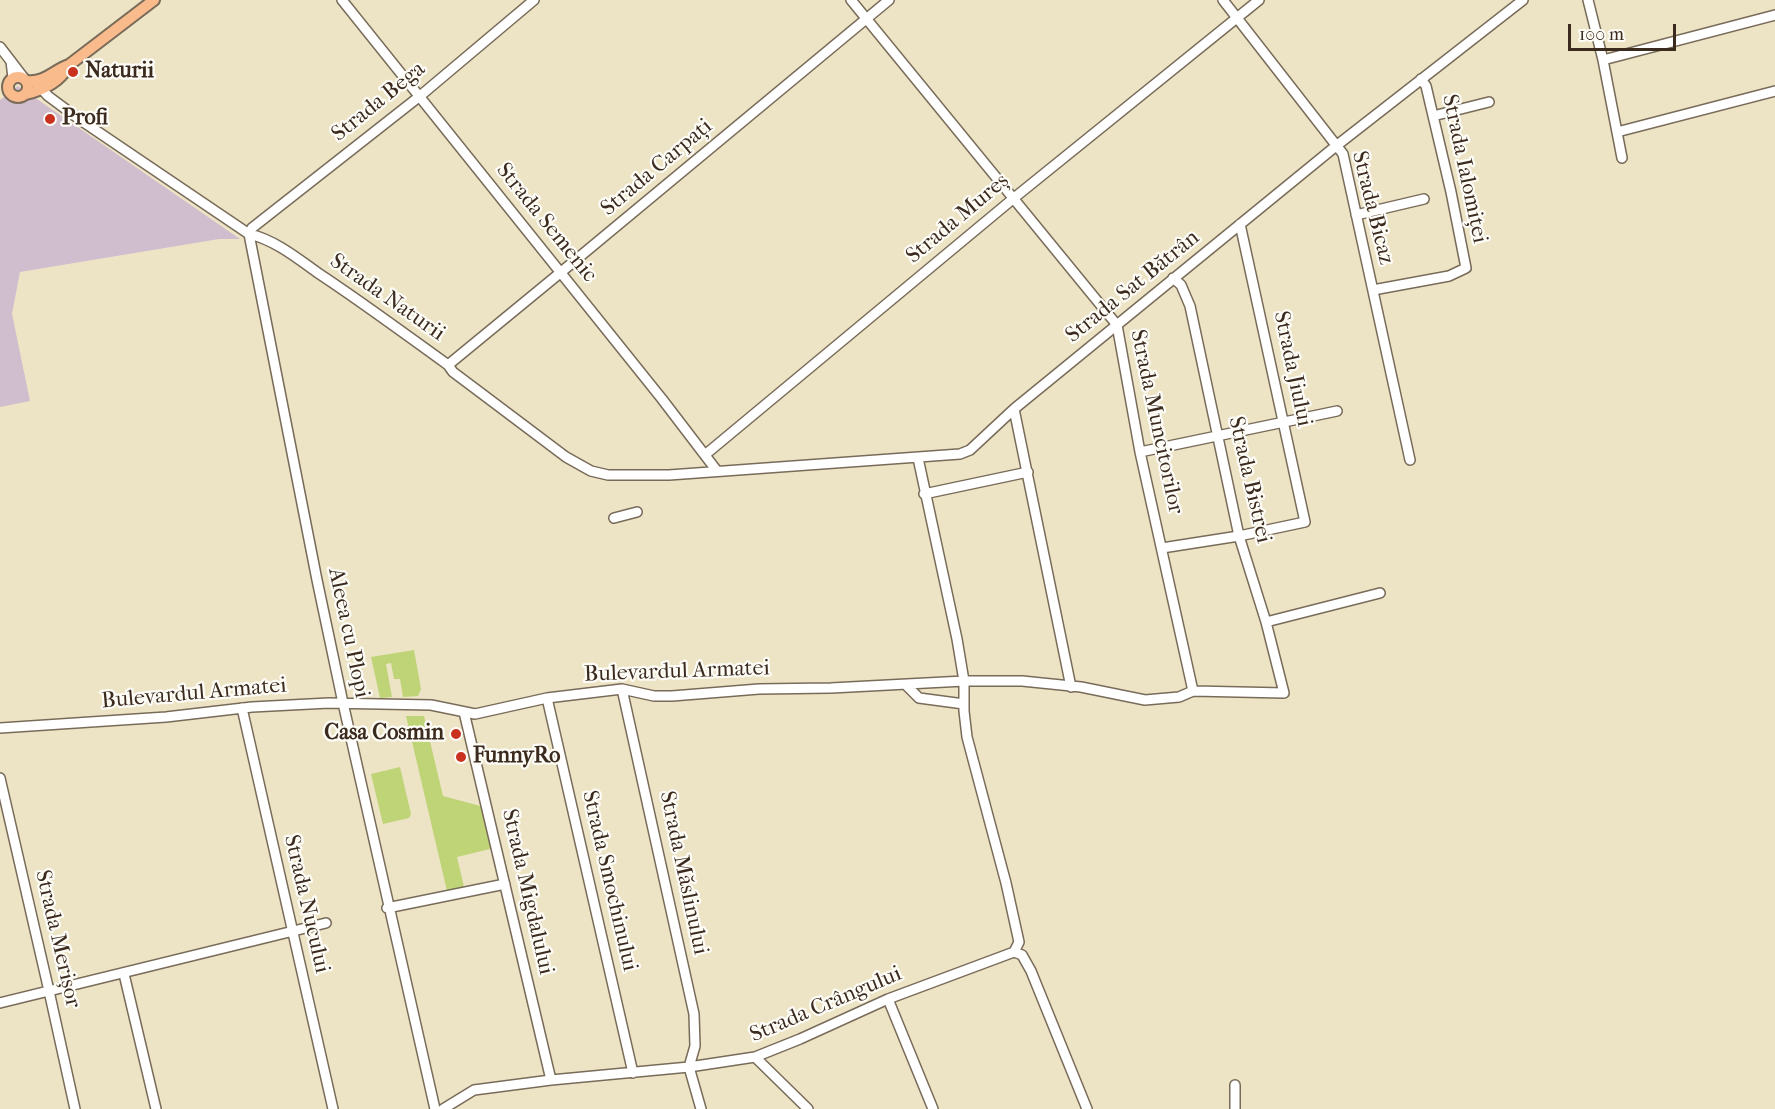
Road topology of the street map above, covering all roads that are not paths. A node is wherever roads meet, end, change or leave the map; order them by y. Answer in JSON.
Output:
{"nodes":[{"id":1,"x":154,"y":0,"type":"edge"},
{"id":2,"x":342,"y":0,"type":"edge"},
{"id":3,"x":534,"y":0,"type":"edge"},
{"id":4,"x":851,"y":0,"type":"edge"},
{"id":5,"x":889,"y":0,"type":"edge"},
{"id":6,"x":1223,"y":0,"type":"edge"},
{"id":7,"x":1259,"y":0,"type":"edge"},
{"id":8,"x":1522,"y":0,"type":"edge"},
{"id":9,"x":1588,"y":0,"type":"edge"},
{"id":10,"x":1775,"y":15,"type":"edge"},
{"id":11,"x":1237,"y":17,"type":"junction"},
{"id":12,"x":867,"y":19,"type":"junction"},
{"id":13,"x":0,"y":47,"type":"edge"},
{"id":14,"x":1603,"y":60,"type":"junction"},
{"id":15,"x":69,"y":65,"type":"junction"},
{"id":16,"x":1421,"y":79,"type":"junction"},
{"id":17,"x":18,"y":87,"type":"edge"},
{"id":18,"x":1775,"y":91,"type":"edge"},
{"id":19,"x":46,"y":93,"type":"junction"},
{"id":20,"x":420,"y":96,"type":"junction"},
{"id":21,"x":0,"y":98,"type":"edge"},
{"id":22,"x":1489,"y":102,"type":"dead end"},
{"id":23,"x":1433,"y":116,"type":"junction"},
{"id":24,"x":1617,"y":132,"type":"junction"},
{"id":25,"x":1336,"y":146,"type":"junction"},
{"id":26,"x":1622,"y":158,"type":"dead end"},
{"id":27,"x":1014,"y":198,"type":"junction"},
{"id":28,"x":1424,"y":199,"type":"dead end"},
{"id":29,"x":1356,"y":215,"type":"junction"},
{"id":30,"x":1240,"y":224,"type":"junction"},
{"id":31,"x":249,"y":234,"type":"junction"},
{"id":32,"x":560,"y":273,"type":"junction"},
{"id":33,"x":1173,"y":279,"type":"junction"},
{"id":34,"x":1372,"y":290,"type":"junction"},
{"id":35,"x":1116,"y":325,"type":"junction"},
{"id":36,"x":448,"y":364,"type":"junction"},
{"id":37,"x":1014,"y":409,"type":"junction"},
{"id":38,"x":1337,"y":411,"type":"dead end"},
{"id":39,"x":1283,"y":422,"type":"junction"},
{"id":40,"x":1218,"y":434,"type":"junction"},
{"id":41,"x":1140,"y":452,"type":"junction"},
{"id":42,"x":706,"y":454,"type":"junction"},
{"id":43,"x":918,"y":458,"type":"junction"},
{"id":44,"x":1410,"y":460,"type":"dead end"},
{"id":45,"x":717,"y":471,"type":"junction"},
{"id":46,"x":1028,"y":472,"type":"junction"},
{"id":47,"x":924,"y":494,"type":"junction"},
{"id":48,"x":637,"y":512,"type":"dead end"},
{"id":49,"x":614,"y":518,"type":"dead end"},
{"id":50,"x":1239,"y":536,"type":"junction"},
{"id":51,"x":1162,"y":548,"type":"junction"},
{"id":52,"x":1380,"y":593,"type":"dead end"},
{"id":53,"x":1266,"y":622,"type":"junction"},
{"id":54,"x":964,"y":681,"type":"junction"},
{"id":55,"x":906,"y":685,"type":"junction"},
{"id":56,"x":1071,"y":687,"type":"junction"},
{"id":57,"x":622,"y":689,"type":"junction"},
{"id":58,"x":1193,"y":691,"type":"junction"},
{"id":59,"x":1284,"y":693,"type":"joint"},
{"id":60,"x":547,"y":698,"type":"junction"},
{"id":61,"x":343,"y":703,"type":"junction"},
{"id":62,"x":964,"y":704,"type":"junction"},
{"id":63,"x":242,"y":708,"type":"junction"},
{"id":64,"x":464,"y":712,"type":"junction"},
{"id":65,"x":0,"y":728,"type":"edge"},
{"id":66,"x":0,"y":778,"type":"edge"},
{"id":67,"x":505,"y":884,"type":"junction"},
{"id":68,"x":387,"y":908,"type":"junction"},
{"id":69,"x":326,"y":923,"type":"dead end"},
{"id":70,"x":292,"y":932,"type":"junction"},
{"id":71,"x":1014,"y":952,"type":"junction"},
{"id":72,"x":124,"y":974,"type":"junction"},
{"id":73,"x":50,"y":991,"type":"junction"},
{"id":74,"x":888,"y":999,"type":"junction"},
{"id":75,"x":0,"y":1003,"type":"edge"},
{"id":76,"x":755,"y":1057,"type":"junction"},
{"id":77,"x":689,"y":1067,"type":"junction"},
{"id":78,"x":633,"y":1073,"type":"junction"},
{"id":79,"x":551,"y":1080,"type":"junction"},
{"id":80,"x":1235,"y":1085,"type":"dead end"},
{"id":81,"x":75,"y":1109,"type":"edge"},
{"id":82,"x":156,"y":1109,"type":"edge"},
{"id":83,"x":333,"y":1109,"type":"edge"},
{"id":84,"x":435,"y":1109,"type":"edge"},
{"id":85,"x":443,"y":1109,"type":"edge"},
{"id":86,"x":701,"y":1109,"type":"edge"},
{"id":87,"x":807,"y":1109,"type":"edge"},
{"id":88,"x":933,"y":1109,"type":"edge"},
{"id":89,"x":1087,"y":1109,"type":"edge"},
{"id":90,"x":1235,"y":1109,"type":"edge"}],
"edges":[{"from":1,"to":15,"type":"main road"},
{"from":2,"to":20,"type":"street","name":"Strada Semenic"},
{"from":3,"to":20,"type":"street","name":"Strada Bega"},
{"from":4,"to":12,"type":"street","name":"Strada Muncitorilor"},
{"from":5,"to":12,"type":"street","name":"Strada Carpați"},
{"from":6,"to":11,"type":"street","name":"Strada Bicaz"},
{"from":7,"to":11,"type":"street","name":"Strada Mureș"},
{"from":8,"to":16,"type":"street","name":"Strada Sat Bătrân"},
{"from":9,"to":14,"type":"street"},
{"from":10,"to":14,"type":"street"},
{"from":11,"to":25,"type":"street","name":"Strada Bicaz"},
{"from":11,"to":27,"type":"street","name":"Strada Mureș"},
{"from":12,"to":27,"type":"street","name":"Strada Muncitorilor"},
{"from":12,"to":32,"type":"street","name":"Strada Carpați"},
{"from":13,"to":17,"type":"street"},
{"from":14,"to":24,"type":"street"},
{"from":15,"to":17,"type":"main road"},
{"from":15,"to":19,"type":"main road"},
{"from":16,"to":23,"type":"street","name":"Strada Ialomiței"},
{"from":16,"to":25,"type":"street","name":"Strada Sat Bătrân"},
{"from":17,"to":19,"type":"main road"},
{"from":17,"to":21,"type":"main road"},
{"from":18,"to":24,"type":"street"},
{"from":19,"to":31,"type":"street","name":"Strada Naturii"},
{"from":20,"to":31,"type":"street","name":"Strada Bega"},
{"from":20,"to":32,"type":"street","name":"Strada Semenic"},
{"from":22,"to":23,"type":"street"},
{"from":23,"to":34,"type":"street","name":"Strada Ialomiței"},
{"from":24,"to":26,"type":"street"},
{"from":25,"to":29,"type":"street","name":"Strada Bicaz"},
{"from":25,"to":30,"type":"street","name":"Strada Sat Bătrân"},
{"from":27,"to":35,"type":"street","name":"Strada Muncitorilor"},
{"from":27,"to":42,"type":"street","name":"Strada Mureș"},
{"from":28,"to":29,"type":"street"},
{"from":29,"to":34,"type":"street","name":"Strada Bicaz"},
{"from":30,"to":33,"type":"street","name":"Strada Sat Bătrân"},
{"from":30,"to":39,"type":"street","name":"Strada Jiului"},
{"from":31,"to":36,"type":"street","name":"Strada Naturii"},
{"from":31,"to":61,"type":"street","name":"Aleea cu Plopi"},
{"from":32,"to":36,"type":"street","name":"Strada Carpați"},
{"from":32,"to":42,"type":"street","name":"Strada Semenic"},
{"from":33,"to":35,"type":"street","name":"Strada Sat Bătrân"},
{"from":33,"to":40,"type":"street","name":"Strada Bistrei"},
{"from":34,"to":44,"type":"street","name":"Strada Bicaz"},
{"from":35,"to":37,"type":"street","name":"Strada Sat Bătrân"},
{"from":35,"to":41,"type":"street","name":"Strada Muncitorilor"},
{"from":36,"to":45,"type":"street","name":"Strada Naturii"},
{"from":37,"to":43,"type":"street","name":"Strada Sat Bătrân"},
{"from":37,"to":46,"type":"street"},
{"from":38,"to":39,"type":"street"},
{"from":39,"to":40,"type":"street"},
{"from":39,"to":50,"type":"street","name":"Strada Jiului"},
{"from":40,"to":41,"type":"street"},
{"from":40,"to":50,"type":"street","name":"Strada Bistrei"},
{"from":41,"to":51,"type":"street","name":"Strada Muncitorilor"},
{"from":42,"to":45,"type":"street","name":"Strada Semenic"},
{"from":43,"to":45,"type":"street","name":"Strada Sat Bătrân"},
{"from":43,"to":47,"type":"street"},
{"from":46,"to":47,"type":"street"},
{"from":46,"to":56,"type":"street"},
{"from":47,"to":54,"type":"street"},
{"from":48,"to":49,"type":"street"},
{"from":50,"to":51,"type":"street"},
{"from":50,"to":53,"type":"street","name":"Strada Bistrei"},
{"from":51,"to":58,"type":"street","name":"Strada Muncitorilor"},
{"from":52,"to":53,"type":"street"},
{"from":53,"to":59,"type":"street","name":"Strada Bistrei"},
{"from":54,"to":55,"type":"street","name":"Bulevardul Armatei"},
{"from":54,"to":56,"type":"street","name":"Bulevardul Armatei"},
{"from":54,"to":62,"type":"street"},
{"from":55,"to":57,"type":"street","name":"Bulevardul Armatei"},
{"from":55,"to":62,"type":"street"},
{"from":56,"to":58,"type":"street","name":"Bulevardul Armatei"},
{"from":57,"to":60,"type":"street","name":"Bulevardul Armatei"},
{"from":57,"to":77,"type":"street","name":"Strada Măslinului"},
{"from":58,"to":59,"type":"street","name":"Bulevardul Armatei"},
{"from":60,"to":64,"type":"street","name":"Bulevardul Armatei"},
{"from":60,"to":78,"type":"street","name":"Strada Smochinului"},
{"from":61,"to":63,"type":"street","name":"Bulevardul Armatei"},
{"from":61,"to":64,"type":"street","name":"Bulevardul Armatei"},
{"from":61,"to":68,"type":"street","name":"Aleea cu Plopi"},
{"from":62,"to":71,"type":"street"},
{"from":63,"to":65,"type":"street","name":"Bulevardul Armatei"},
{"from":63,"to":70,"type":"street","name":"Strada Nucului"},
{"from":64,"to":67,"type":"street","name":"Strada Migdalului"},
{"from":66,"to":73,"type":"street","name":"Strada Merișor"},
{"from":67,"to":68,"type":"street"},
{"from":67,"to":79,"type":"street","name":"Strada Migdalului"},
{"from":68,"to":84,"type":"street","name":"Aleea cu Plopi"},
{"from":69,"to":70,"type":"street"},
{"from":70,"to":72,"type":"street"},
{"from":70,"to":83,"type":"street","name":"Strada Nucului"},
{"from":71,"to":74,"type":"street","name":"Strada Crângului"},
{"from":71,"to":89,"type":"street"},
{"from":72,"to":73,"type":"street"},
{"from":72,"to":82,"type":"street"},
{"from":73,"to":75,"type":"street"},
{"from":73,"to":81,"type":"street","name":"Strada Merișor"},
{"from":74,"to":76,"type":"street","name":"Strada Crângului"},
{"from":74,"to":88,"type":"street"},
{"from":76,"to":77,"type":"street","name":"Strada Crângului"},
{"from":76,"to":87,"type":"street"},
{"from":77,"to":78,"type":"street","name":"Strada Crângului"},
{"from":77,"to":86,"type":"street"},
{"from":78,"to":79,"type":"street","name":"Strada Crângului"},
{"from":79,"to":85,"type":"street","name":"Strada Crângului"},
{"from":80,"to":90,"type":"street"}]}
